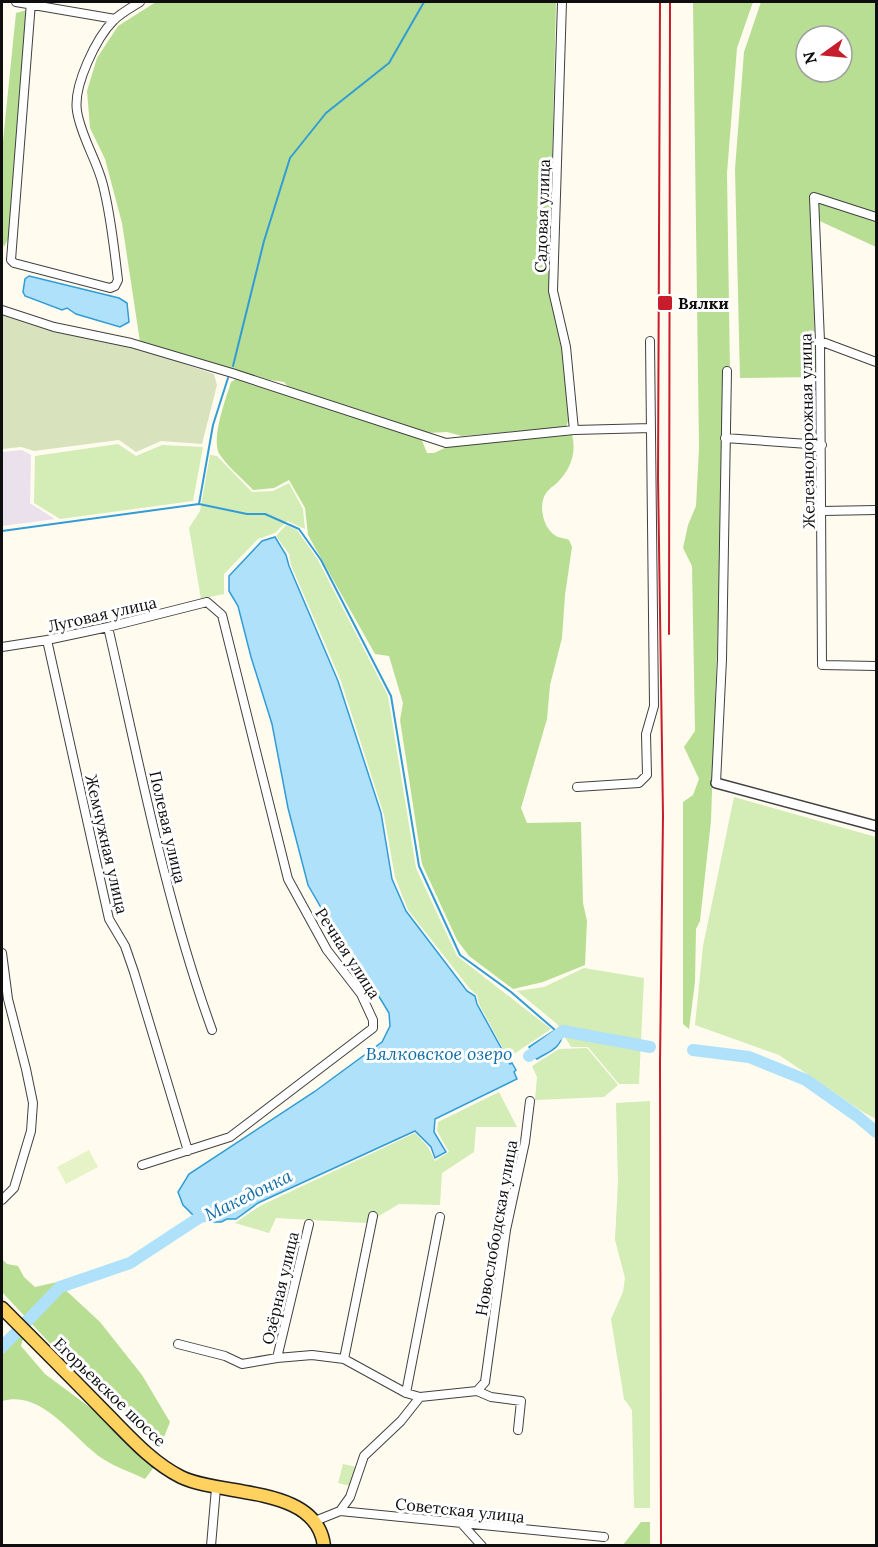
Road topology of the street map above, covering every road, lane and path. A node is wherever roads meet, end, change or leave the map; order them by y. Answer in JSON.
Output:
{"nodes":[{"id":1,"x":16,"y":2,"type":"edge"},
{"id":2,"x":140,"y":2,"type":"edge"},
{"id":3,"x":562,"y":2,"type":"edge"},
{"id":4,"x":31,"y":3,"type":"edge"},
{"id":5,"x":115,"y":19,"type":"junction"},
{"id":6,"x":876,"y":217,"type":"edge"},
{"id":7,"x":2,"y":310,"type":"edge"},
{"id":8,"x":650,"y":341,"type":"dead end"},
{"id":9,"x":820,"y":341,"type":"junction"},
{"id":10,"x":876,"y":362,"type":"edge"},
{"id":11,"x":727,"y":371,"type":"dead end"},
{"id":12,"x":651,"y":428,"type":"junction"},
{"id":13,"x":574,"y":430,"type":"junction"},
{"id":14,"x":725,"y":438,"type":"junction"},
{"id":15,"x":822,"y":445,"type":"junction"},
{"id":16,"x":876,"y":510,"type":"edge"},
{"id":17,"x":822,"y":511,"type":"junction"},
{"id":18,"x":207,"y":602,"type":"joint"},
{"id":19,"x":108,"y":627,"type":"junction"},
{"id":20,"x":47,"y":640,"type":"junction"},
{"id":21,"x":2,"y":647,"type":"edge"},
{"id":22,"x":876,"y":666,"type":"edge"},
{"id":23,"x":716,"y":783,"type":"joint"},
{"id":24,"x":577,"y":787,"type":"dead end"},
{"id":25,"x":876,"y":826,"type":"edge"},
{"id":26,"x":2,"y":953,"type":"edge"},
{"id":27,"x":212,"y":1030,"type":"dead end"},
{"id":28,"x":530,"y":1101,"type":"dead end"},
{"id":29,"x":188,"y":1151,"type":"junction"},
{"id":30,"x":142,"y":1165,"type":"dead end"},
{"id":31,"x":2,"y":1200,"type":"edge"},
{"id":32,"x":374,"y":1216,"type":"dead end"},
{"id":33,"x":440,"y":1217,"type":"dead end"},
{"id":34,"x":309,"y":1224,"type":"dead end"},
{"id":35,"x":4,"y":1310,"type":"edge"},
{"id":36,"x":178,"y":1344,"type":"dead end"},
{"id":37,"x":277,"y":1358,"type":"junction"},
{"id":38,"x":344,"y":1359,"type":"junction"},
{"id":39,"x":477,"y":1391,"type":"junction"},
{"id":40,"x":406,"y":1393,"type":"junction"},
{"id":41,"x":420,"y":1397,"type":"junction"},
{"id":42,"x":518,"y":1430,"type":"dead end"},
{"id":43,"x":216,"y":1488,"type":"junction"},
{"id":44,"x":340,"y":1511,"type":"junction"},
{"id":45,"x":315,"y":1521,"type":"junction"},
{"id":46,"x":463,"y":1525,"type":"junction"},
{"id":47,"x":604,"y":1537,"type":"dead end"},
{"id":48,"x":211,"y":1545,"type":"edge"},
{"id":49,"x":324,"y":1545,"type":"edge"},
{"id":50,"x":482,"y":1545,"type":"edge"}],
"edges":[{"from":1,"to":4,"type":"street"},
{"from":2,"to":5,"type":"street"},
{"from":3,"to":13,"type":"street","name":"Садовая улица"},
{"from":4,"to":5,"type":"street"},
{"from":4,"to":5,"type":"street"},
{"from":6,"to":9,"type":"street","name":"Железнодорожная улица"},
{"from":7,"to":13,"type":"street"},
{"from":8,"to":12,"type":"street"},
{"from":9,"to":10,"type":"street"},
{"from":9,"to":15,"type":"street","name":"Железнодорожная улица"},
{"from":11,"to":14,"type":"street"},
{"from":12,"to":13,"type":"street"},
{"from":12,"to":24,"type":"street"},
{"from":14,"to":15,"type":"street"},
{"from":14,"to":23,"type":"street"},
{"from":15,"to":17,"type":"street","name":"Железнодорожная улица"},
{"from":16,"to":17,"type":"street"},
{"from":17,"to":22,"type":"street","name":"Железнодорожная улица"},
{"from":18,"to":19,"type":"street","name":"Луговая улица"},
{"from":18,"to":29,"type":"street","name":"Речная улица"},
{"from":19,"to":20,"type":"street","name":"Луговая улица"},
{"from":19,"to":27,"type":"street","name":"Полевая улица"},
{"from":20,"to":21,"type":"street","name":"Луговая улица"},
{"from":20,"to":29,"type":"street","name":"Жемчужная улица"},
{"from":23,"to":25,"type":"street"},
{"from":26,"to":31,"type":"street"},
{"from":28,"to":39,"type":"street","name":"Новослободская улица"},
{"from":29,"to":30,"type":"street","name":"Речная улица"},
{"from":32,"to":38,"type":"street"},
{"from":33,"to":40,"type":"street"},
{"from":34,"to":37,"type":"street","name":"Озёрная улица"},
{"from":35,"to":43,"type":"main road","name":"Егорьевское шоссе"},
{"from":36,"to":37,"type":"street"},
{"from":37,"to":38,"type":"street"},
{"from":38,"to":40,"type":"street"},
{"from":39,"to":41,"type":"street"},
{"from":39,"to":42,"type":"street"},
{"from":40,"to":41,"type":"street"},
{"from":41,"to":44,"type":"street"},
{"from":43,"to":45,"type":"main road","name":"Егорьевское шоссе"},
{"from":43,"to":48,"type":"street"},
{"from":44,"to":45,"type":"street","name":"Советская улица"},
{"from":44,"to":46,"type":"street","name":"Советская улица"},
{"from":45,"to":49,"type":"main road"},
{"from":46,"to":47,"type":"street","name":"Советская улица"},
{"from":46,"to":50,"type":"street"}]}
